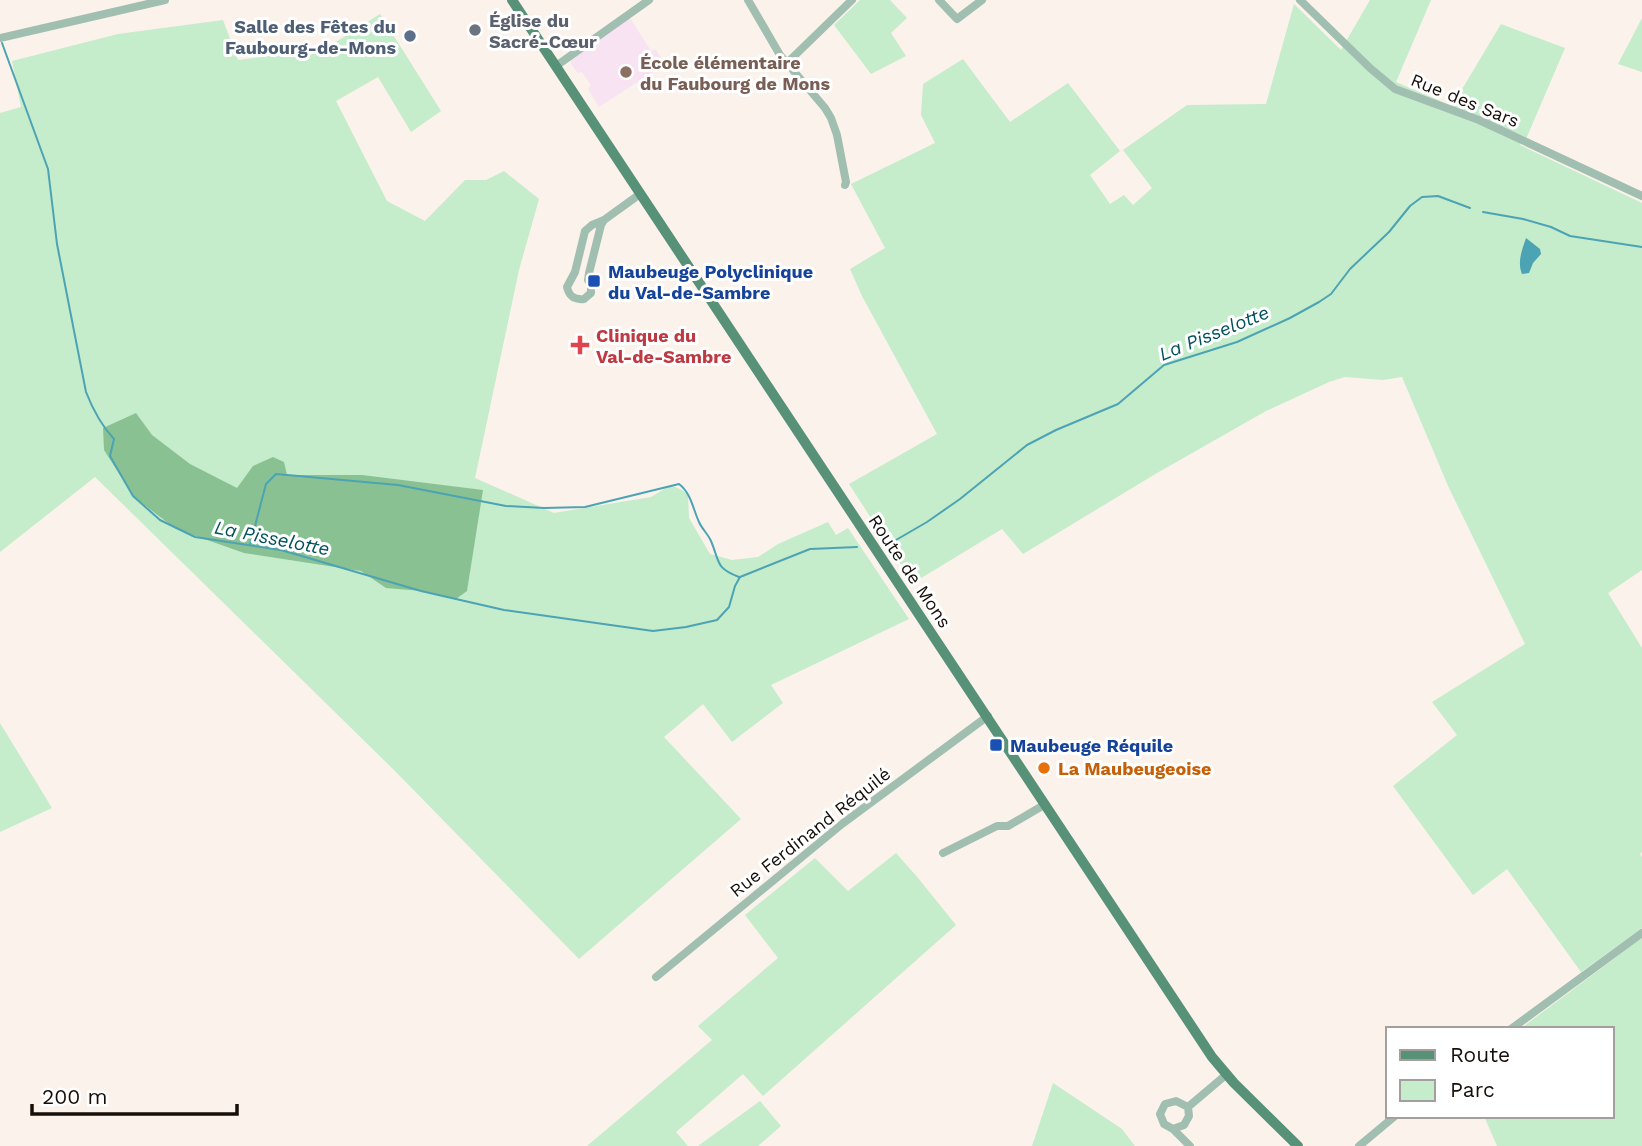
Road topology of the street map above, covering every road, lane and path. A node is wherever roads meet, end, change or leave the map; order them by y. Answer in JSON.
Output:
{"nodes":[{"id":1,"x":165,"y":0,"type":"edge"},
{"id":2,"x":512,"y":0,"type":"edge"},
{"id":3,"x":649,"y":0,"type":"edge"},
{"id":4,"x":748,"y":0,"type":"edge"},
{"id":5,"x":852,"y":0,"type":"edge"},
{"id":6,"x":939,"y":0,"type":"edge"},
{"id":7,"x":982,"y":0,"type":"edge"},
{"id":8,"x":1300,"y":0,"type":"edge"},
{"id":9,"x":0,"y":38,"type":"edge"},
{"id":10,"x":787,"y":63,"type":"junction"},
{"id":11,"x":556,"y":66,"type":"junction"},
{"id":12,"x":845,"y":185,"type":"dead end"},
{"id":13,"x":640,"y":194,"type":"junction"},
{"id":14,"x":1642,"y":196,"type":"edge"},
{"id":15,"x":627,"y":204,"type":"junction"},
{"id":16,"x":650,"y":209,"type":"junction"},
{"id":17,"x":604,"y":220,"type":"junction"},
{"id":18,"x":572,"y":279,"type":"junction"},
{"id":19,"x":588,"y":280,"type":"junction"},
{"id":20,"x":988,"y":716,"type":"junction"},
{"id":21,"x":1044,"y":805,"type":"junction"},
{"id":22,"x":943,"y":853,"type":"dead end"},
{"id":23,"x":1642,"y":933,"type":"edge"},
{"id":24,"x":656,"y":977,"type":"dead end"},
{"id":25,"x":1514,"y":1027,"type":"edge"},
{"id":26,"x":1227,"y":1074,"type":"junction"},
{"id":27,"x":1188,"y":1107,"type":"junction"},
{"id":28,"x":1393,"y":1118,"type":"edge"},
{"id":29,"x":1173,"y":1129,"type":"junction"},
{"id":30,"x":1190,"y":1146,"type":"edge"},
{"id":31,"x":1298,"y":1146,"type":"edge"},
{"id":32,"x":1359,"y":1146,"type":"edge"}],
"edges":[{"from":1,"to":9,"type":"street"},
{"from":2,"to":11,"type":"main road","name":"Route de Mons"},
{"from":3,"to":11,"type":"street"},
{"from":4,"to":10,"type":"street"},
{"from":5,"to":10,"type":"street"},
{"from":6,"to":7,"type":"street"},
{"from":8,"to":14,"type":"street","name":"Rue des Sars"},
{"from":10,"to":12,"type":"street"},
{"from":11,"to":13,"type":"main road","name":"Route de Mons"},
{"from":13,"to":15,"type":"street"},
{"from":13,"to":16,"type":"main road","name":"Route de Mons"},
{"from":15,"to":16,"type":"street"},
{"from":15,"to":17,"type":"street"},
{"from":16,"to":20,"type":"main road","name":"Route de Mons"},
{"from":17,"to":18,"type":"street"},
{"from":17,"to":19,"type":"street"},
{"from":18,"to":19,"type":"street"},
{"from":18,"to":19,"type":"street"},
{"from":20,"to":21,"type":"main road","name":"Route de Mons"},
{"from":20,"to":24,"type":"street","name":"Rue Ferdinand Réquilé"},
{"from":21,"to":22,"type":"street"},
{"from":21,"to":26,"type":"main road","name":"Route de Mons"},
{"from":23,"to":25,"type":"street"},
{"from":26,"to":27,"type":"street"},
{"from":26,"to":31,"type":"main road","name":"Route de Mons"},
{"from":27,"to":29,"type":"street"},
{"from":27,"to":29,"type":"street"},
{"from":28,"to":32,"type":"street"},
{"from":29,"to":30,"type":"street"}]}
